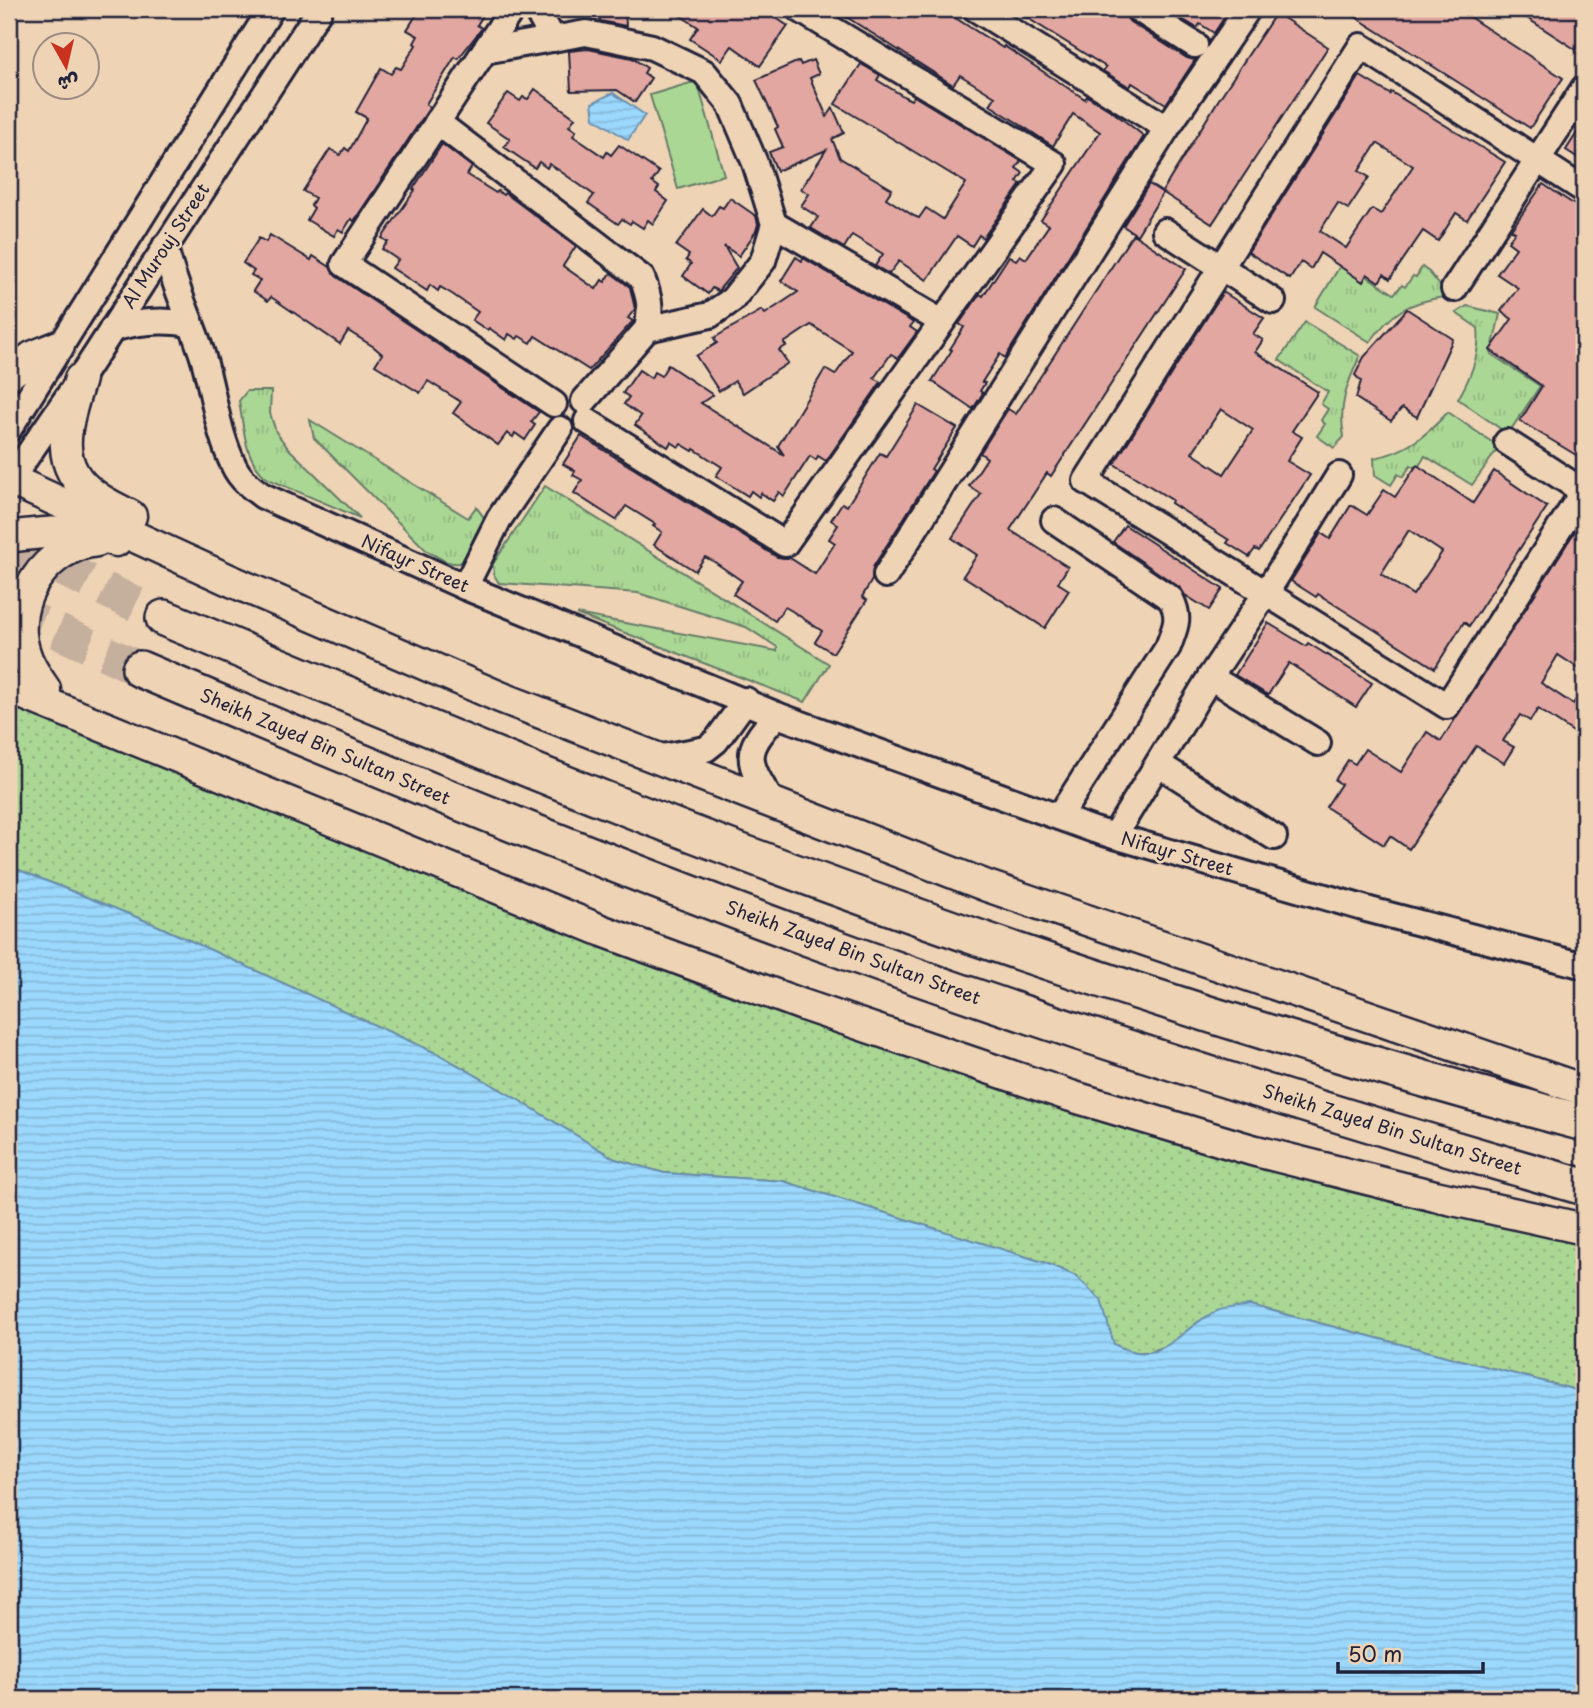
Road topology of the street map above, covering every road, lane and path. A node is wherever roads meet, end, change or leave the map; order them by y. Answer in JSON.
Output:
{"nodes":[{"id":1,"x":271,"y":9,"type":"edge"},
{"id":2,"x":320,"y":9,"type":"edge"},
{"id":3,"x":512,"y":9,"type":"edge"},
{"id":4,"x":536,"y":9,"type":"edge"},
{"id":5,"x":799,"y":9,"type":"edge"},
{"id":6,"x":976,"y":9,"type":"edge"},
{"id":7,"x":1248,"y":9,"type":"edge"},
{"id":8,"x":1147,"y":11,"type":"edge"},
{"id":9,"x":553,"y":39,"type":"junction"},
{"id":10,"x":1195,"y":45,"type":"dead end"},
{"id":11,"x":484,"y":51,"type":"junction"},
{"id":12,"x":1584,"y":88,"type":"edge"},
{"id":13,"x":438,"y":122,"type":"junction"},
{"id":14,"x":1167,"y":128,"type":"junction"},
{"id":15,"x":1538,"y":160,"type":"junction"},
{"id":16,"x":1584,"y":190,"type":"edge"},
{"id":17,"x":774,"y":224,"type":"junction"},
{"id":18,"x":1165,"y":231,"type":"dead end"},
{"id":19,"x":165,"y":246,"type":"junction"},
{"id":20,"x":1221,"y":267,"type":"junction"},
{"id":21,"x":1454,"y":289,"type":"dead end"},
{"id":22,"x":1273,"y":301,"type":"dead end"},
{"id":23,"x":942,"y":322,"type":"junction"},
{"id":24,"x":190,"y":324,"type":"junction"},
{"id":25,"x":647,"y":328,"type":"junction"},
{"id":26,"x":112,"y":329,"type":"junction"},
{"id":27,"x":60,"y":346,"type":"junction"},
{"id":28,"x":9,"y":373,"type":"edge"},
{"id":29,"x":80,"y":379,"type":"junction"},
{"id":30,"x":554,"y":404,"type":"junction"},
{"id":31,"x":585,"y":411,"type":"junction"},
{"id":32,"x":9,"y":429,"type":"edge"},
{"id":33,"x":561,"y":429,"type":"junction"},
{"id":34,"x":1507,"y":442,"type":"dead end"},
{"id":35,"x":1339,"y":475,"type":"dead end"},
{"id":36,"x":9,"y":481,"type":"edge"},
{"id":37,"x":1584,"y":491,"type":"edge"},
{"id":38,"x":1054,"y":520,"type":"dead end"},
{"id":39,"x":9,"y":537,"type":"edge"},
{"id":40,"x":111,"y":539,"type":"junction"},
{"id":41,"x":175,"y":555,"type":"junction"},
{"id":42,"x":886,"y":575,"type":"dead end"},
{"id":43,"x":227,"y":579,"type":"junction"},
{"id":44,"x":465,"y":587,"type":"junction"},
{"id":45,"x":1266,"y":593,"type":"junction"},
{"id":46,"x":164,"y":618,"type":"tunnel mouth"},
{"id":47,"x":9,"y":651,"type":"edge"},
{"id":48,"x":140,"y":669,"type":"tunnel mouth"},
{"id":49,"x":1210,"y":677,"type":"junction"},
{"id":50,"x":9,"y":688,"type":"edge"},
{"id":51,"x":45,"y":689,"type":"junction"},
{"id":52,"x":746,"y":700,"type":"junction"},
{"id":53,"x":778,"y":715,"type":"junction"},
{"id":54,"x":88,"y":720,"type":"junction"},
{"id":55,"x":1318,"y":743,"type":"dead end"},
{"id":56,"x":657,"y":758,"type":"junction"},
{"id":57,"x":1158,"y":764,"type":"junction"},
{"id":58,"x":772,"y":803,"type":"junction"},
{"id":59,"x":1059,"y":817,"type":"junction"},
{"id":60,"x":1114,"y":836,"type":"junction"},
{"id":61,"x":1274,"y":837,"type":"dead end"},
{"id":62,"x":1584,"y":966,"type":"edge"},
{"id":63,"x":1584,"y":1090,"type":"edge"},
{"id":64,"x":1584,"y":1124,"type":"edge"},
{"id":65,"x":1584,"y":1187,"type":"edge"},
{"id":66,"x":1584,"y":1229,"type":"edge"}],
"edges":[{"from":1,"to":27,"type":"street","name":"Al Murouj Street"},
{"from":2,"to":19,"type":"street","name":"Al Murouj Street"},
{"from":3,"to":11,"type":"street"},
{"from":4,"to":9,"type":"street"},
{"from":5,"to":23,"type":"street"},
{"from":6,"to":14,"type":"street"},
{"from":7,"to":14,"type":"street"},
{"from":8,"to":10,"type":"street"},
{"from":9,"to":11,"type":"street"},
{"from":9,"to":17,"type":"street"},
{"from":11,"to":13,"type":"street"},
{"from":12,"to":15,"type":"street"},
{"from":13,"to":25,"type":"street"},
{"from":13,"to":30,"type":"street"},
{"from":14,"to":42,"type":"street"},
{"from":15,"to":16,"type":"street"},
{"from":15,"to":20,"type":"street"},
{"from":15,"to":21,"type":"street"},
{"from":17,"to":23,"type":"street"},
{"from":17,"to":25,"type":"street"},
{"from":18,"to":20,"type":"street"},
{"from":19,"to":24,"type":"street","name":"Nifayr Street"},
{"from":19,"to":26,"type":"street","name":"Al Murouj Street"},
{"from":20,"to":22,"type":"street"},
{"from":20,"to":45,"type":"street"},
{"from":23,"to":31,"type":"street"},
{"from":24,"to":26,"type":"street"},
{"from":24,"to":44,"type":"street","name":"Nifayr Street"},
{"from":25,"to":31,"type":"street"},
{"from":26,"to":29,"type":"street","name":"Al Murouj Street"},
{"from":27,"to":28,"type":"main road"},
{"from":27,"to":32,"type":"street","name":"Al Murouj Street"},
{"from":29,"to":36,"type":"street","name":"Al Murouj Street"},
{"from":29,"to":41,"type":"main road"},
{"from":30,"to":31,"type":"street"},
{"from":30,"to":33,"type":"street"},
{"from":31,"to":33,"type":"street"},
{"from":33,"to":44,"type":"street"},
{"from":34,"to":37,"type":"street"},
{"from":35,"to":45,"type":"street"},
{"from":36,"to":41,"type":"main road"},
{"from":37,"to":45,"type":"street"},
{"from":38,"to":59,"type":"street"},
{"from":39,"to":40,"type":"main road"},
{"from":40,"to":43,"type":"main road"},
{"from":40,"to":51,"type":"main road"},
{"from":41,"to":43,"type":"main road"},
{"from":43,"to":56,"type":"main road"},
{"from":44,"to":52,"type":"street","name":"Nifayr Street"},
{"from":45,"to":49,"type":"street"},
{"from":46,"to":64,"type":"highway"},
{"from":47,"to":51,"type":"main road"},
{"from":48,"to":65,"type":"highway","name":"Sheikh Zayed Bin Sultan Street"},
{"from":49,"to":55,"type":"street"},
{"from":49,"to":57,"type":"street"},
{"from":50,"to":54,"type":"main road"},
{"from":51,"to":54,"type":"main road"},
{"from":52,"to":53,"type":"street","name":"Nifayr Street"},
{"from":52,"to":56,"type":"street"},
{"from":53,"to":58,"type":"street"},
{"from":53,"to":59,"type":"street","name":"Nifayr Street"},
{"from":54,"to":66,"type":"main road"},
{"from":56,"to":58,"type":"main road"},
{"from":57,"to":60,"type":"street"},
{"from":57,"to":61,"type":"street"},
{"from":58,"to":63,"type":"main road"},
{"from":59,"to":60,"type":"street","name":"Nifayr Street"},
{"from":60,"to":62,"type":"street","name":"Nifayr Street"}]}
